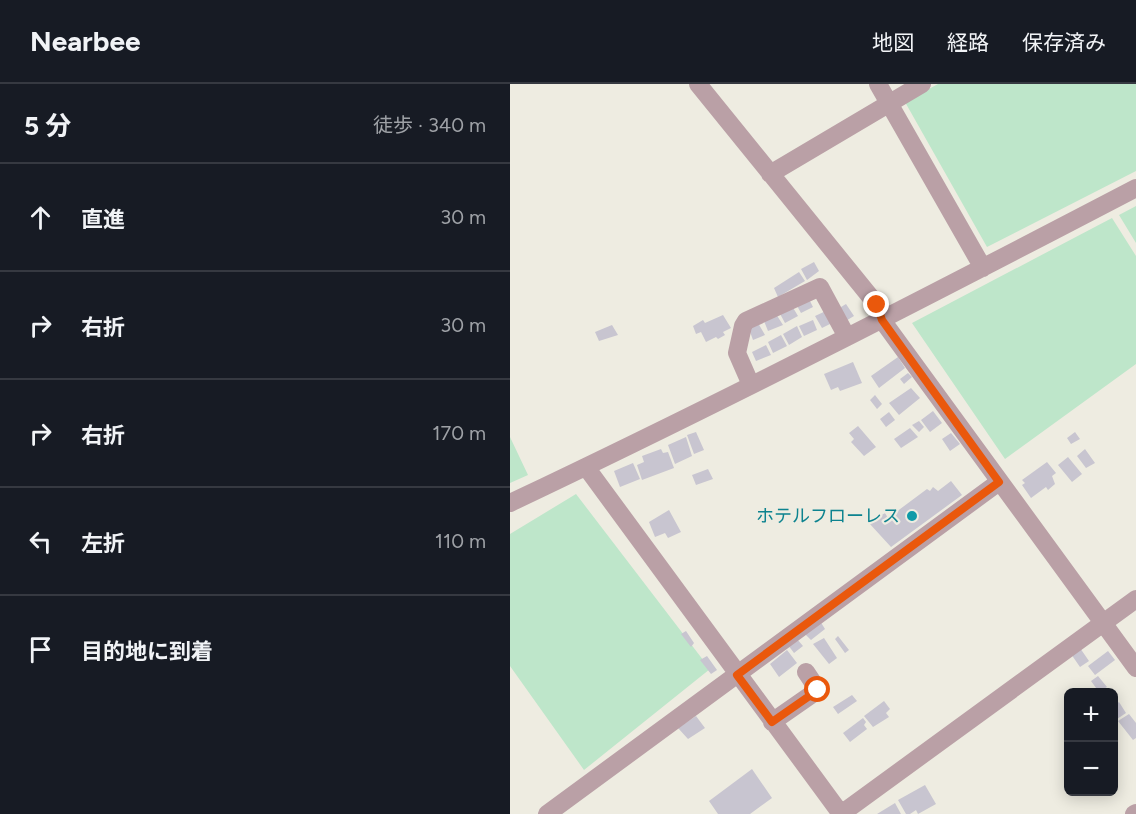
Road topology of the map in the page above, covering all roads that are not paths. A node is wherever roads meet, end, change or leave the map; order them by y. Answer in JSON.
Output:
{"nodes":[{"id":1,"x":698,"y":84,"type":"edge"},
{"id":2,"x":878,"y":84,"type":"edge"},
{"id":3,"x":922,"y":84,"type":"edge"},
{"id":4,"x":889,"y":103,"type":"junction"},
{"id":5,"x":770,"y":174,"type":"junction"},
{"id":6,"x":1136,"y":188,"type":"edge"},
{"id":7,"x":983,"y":268,"type":"junction"},
{"id":8,"x":882,"y":320,"type":"junction"},
{"id":9,"x":847,"y":337,"type":"junction"},
{"id":10,"x":751,"y":384,"type":"junction"},
{"id":11,"x":586,"y":467,"type":"junction"},
{"id":12,"x":999,"y":482,"type":"junction"},
{"id":13,"x":510,"y":503,"type":"edge"},
{"id":14,"x":1136,"y":599,"type":"edge"},
{"id":15,"x":1103,"y":623,"type":"junction"},
{"id":16,"x":1136,"y":668,"type":"edge"},
{"id":17,"x":806,"y":672,"type":"dead end"},
{"id":18,"x":737,"y":675,"type":"junction"},
{"id":19,"x":772,"y":722,"type":"junction"},
{"id":20,"x":547,"y":814,"type":"edge"},
{"id":21,"x":841,"y":814,"type":"edge"}],
"edges":[{"from":1,"to":5,"type":"street"},
{"from":2,"to":4,"type":"street"},
{"from":3,"to":4,"type":"street"},
{"from":4,"to":5,"type":"street"},
{"from":4,"to":7,"type":"street"},
{"from":5,"to":8,"type":"street"},
{"from":6,"to":7,"type":"street"},
{"from":7,"to":8,"type":"street"},
{"from":8,"to":9,"type":"street"},
{"from":8,"to":12,"type":"street"},
{"from":9,"to":10,"type":"street"},
{"from":9,"to":10,"type":"street"},
{"from":10,"to":11,"type":"street"},
{"from":11,"to":13,"type":"street"},
{"from":11,"to":18,"type":"street"},
{"from":12,"to":15,"type":"street"},
{"from":12,"to":18,"type":"street"},
{"from":14,"to":15,"type":"street"},
{"from":15,"to":16,"type":"street"},
{"from":15,"to":21,"type":"street"},
{"from":17,"to":19,"type":"street"},
{"from":18,"to":19,"type":"street"},
{"from":18,"to":20,"type":"street"},
{"from":19,"to":21,"type":"street"}]}
